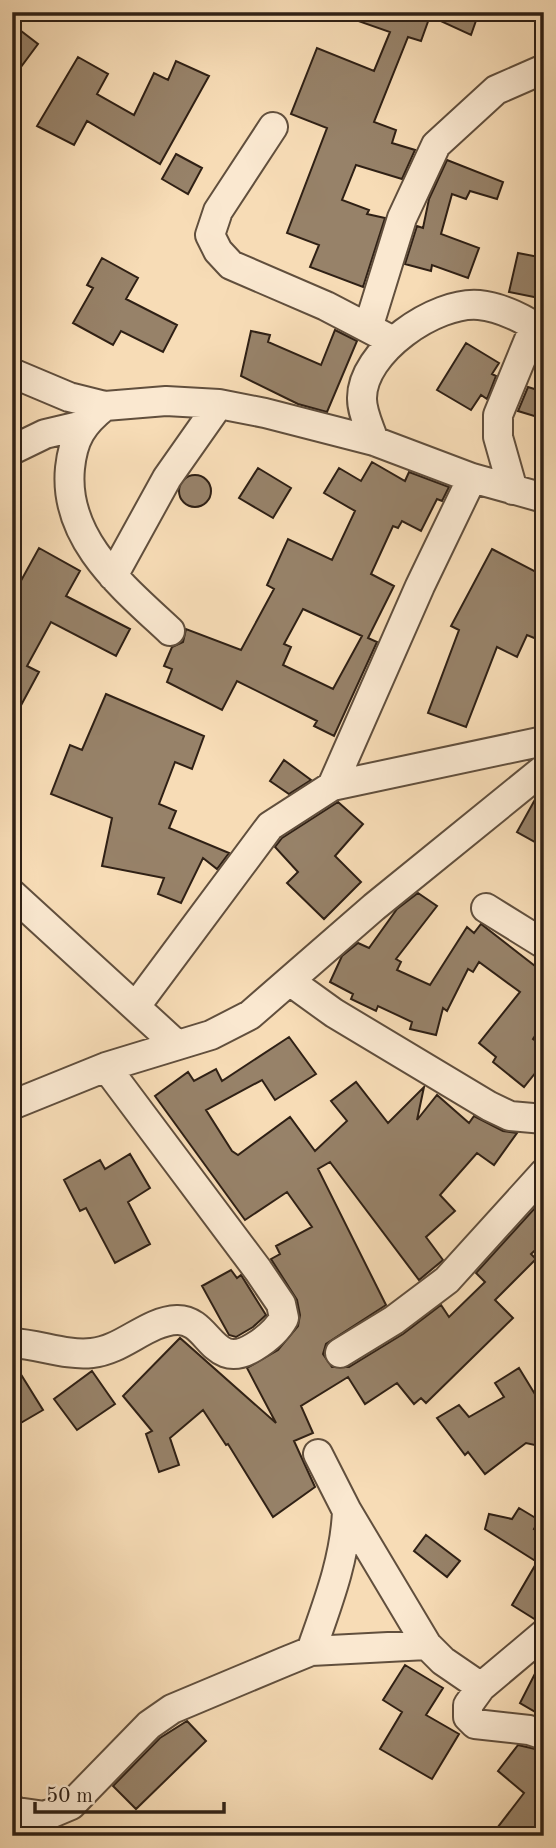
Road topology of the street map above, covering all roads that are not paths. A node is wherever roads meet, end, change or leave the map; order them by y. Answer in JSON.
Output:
{"nodes":[{"id":1,"x":544,"y":69,"type":"edge"},
{"id":2,"x":273,"y":127,"type":"dead end"},
{"id":3,"x":368,"y":328,"type":"junction"},
{"id":4,"x":539,"y":329,"type":"edge"},
{"id":5,"x":393,"y":341,"type":"junction"},
{"id":6,"x":12,"y":373,"type":"edge"},
{"id":7,"x":362,"y":399,"type":"junction"},
{"id":8,"x":219,"y":404,"type":"junction"},
{"id":9,"x":105,"y":406,"type":"junction"},
{"id":10,"x":83,"y":425,"type":"junction"},
{"id":11,"x":329,"y":429,"type":"junction"},
{"id":12,"x":374,"y":441,"type":"junction"},
{"id":13,"x":12,"y":450,"type":"edge"},
{"id":14,"x":471,"y":478,"type":"junction"},
{"id":15,"x":513,"y":490,"type":"junction"},
{"id":16,"x":544,"y":498,"type":"edge"},
{"id":17,"x":113,"y":576,"type":"junction"},
{"id":18,"x":170,"y":631,"type":"dead end"},
{"id":19,"x":544,"y":741,"type":"edge"},
{"id":20,"x":544,"y":769,"type":"edge"},
{"id":21,"x":332,"y":786,"type":"junction"},
{"id":22,"x":12,"y":894,"type":"edge"},
{"id":23,"x":486,"y":908,"type":"dead end"},
{"id":24,"x":544,"y":944,"type":"edge"},
{"id":25,"x":291,"y":982,"type":"junction"},
{"id":26,"x":136,"y":1006,"type":"junction"},
{"id":27,"x":177,"y":1045,"type":"junction"},
{"id":28,"x":106,"y":1067,"type":"junction"},
{"id":29,"x":12,"y":1105,"type":"edge"},
{"id":30,"x":544,"y":1119,"type":"edge"},
{"id":31,"x":544,"y":1173,"type":"edge"},
{"id":32,"x":12,"y":1342,"type":"edge"},
{"id":33,"x":340,"y":1353,"type":"dead end"},
{"id":34,"x":318,"y":1454,"type":"dead end"},
{"id":35,"x":347,"y":1511,"type":"junction"},
{"id":36,"x":544,"y":1634,"type":"edge"},
{"id":37,"x":427,"y":1645,"type":"junction"},
{"id":38,"x":312,"y":1651,"type":"junction"},
{"id":39,"x":481,"y":1687,"type":"junction"},
{"id":40,"x":544,"y":1735,"type":"edge"},
{"id":41,"x":12,"y":1809,"type":"edge"}],
"edges":[{"from":1,"to":3,"type":"street"},
{"from":2,"to":3,"type":"street"},
{"from":3,"to":5,"type":"street"},
{"from":4,"to":5,"type":"street"},
{"from":4,"to":15,"type":"street"},
{"from":5,"to":7,"type":"street"},
{"from":6,"to":9,"type":"street"},
{"from":7,"to":11,"type":"street"},
{"from":7,"to":12,"type":"street"},
{"from":8,"to":9,"type":"street"},
{"from":8,"to":11,"type":"street"},
{"from":8,"to":17,"type":"street"},
{"from":9,"to":10,"type":"street"},
{"from":10,"to":13,"type":"street"},
{"from":10,"to":17,"type":"street"},
{"from":11,"to":12,"type":"street"},
{"from":12,"to":14,"type":"street"},
{"from":14,"to":15,"type":"street"},
{"from":14,"to":21,"type":"street"},
{"from":15,"to":16,"type":"street"},
{"from":17,"to":18,"type":"street"},
{"from":19,"to":21,"type":"street"},
{"from":20,"to":25,"type":"street"},
{"from":21,"to":26,"type":"street"},
{"from":22,"to":26,"type":"street"},
{"from":23,"to":24,"type":"street"},
{"from":25,"to":27,"type":"street"},
{"from":25,"to":30,"type":"street"},
{"from":26,"to":27,"type":"street"},
{"from":27,"to":28,"type":"street"},
{"from":28,"to":29,"type":"street"},
{"from":28,"to":32,"type":"street"},
{"from":31,"to":33,"type":"street"},
{"from":34,"to":35,"type":"street"},
{"from":35,"to":37,"type":"street"},
{"from":35,"to":38,"type":"street"},
{"from":36,"to":39,"type":"street"},
{"from":37,"to":38,"type":"street"},
{"from":37,"to":39,"type":"street"},
{"from":38,"to":41,"type":"street"},
{"from":39,"to":40,"type":"street"}]}
